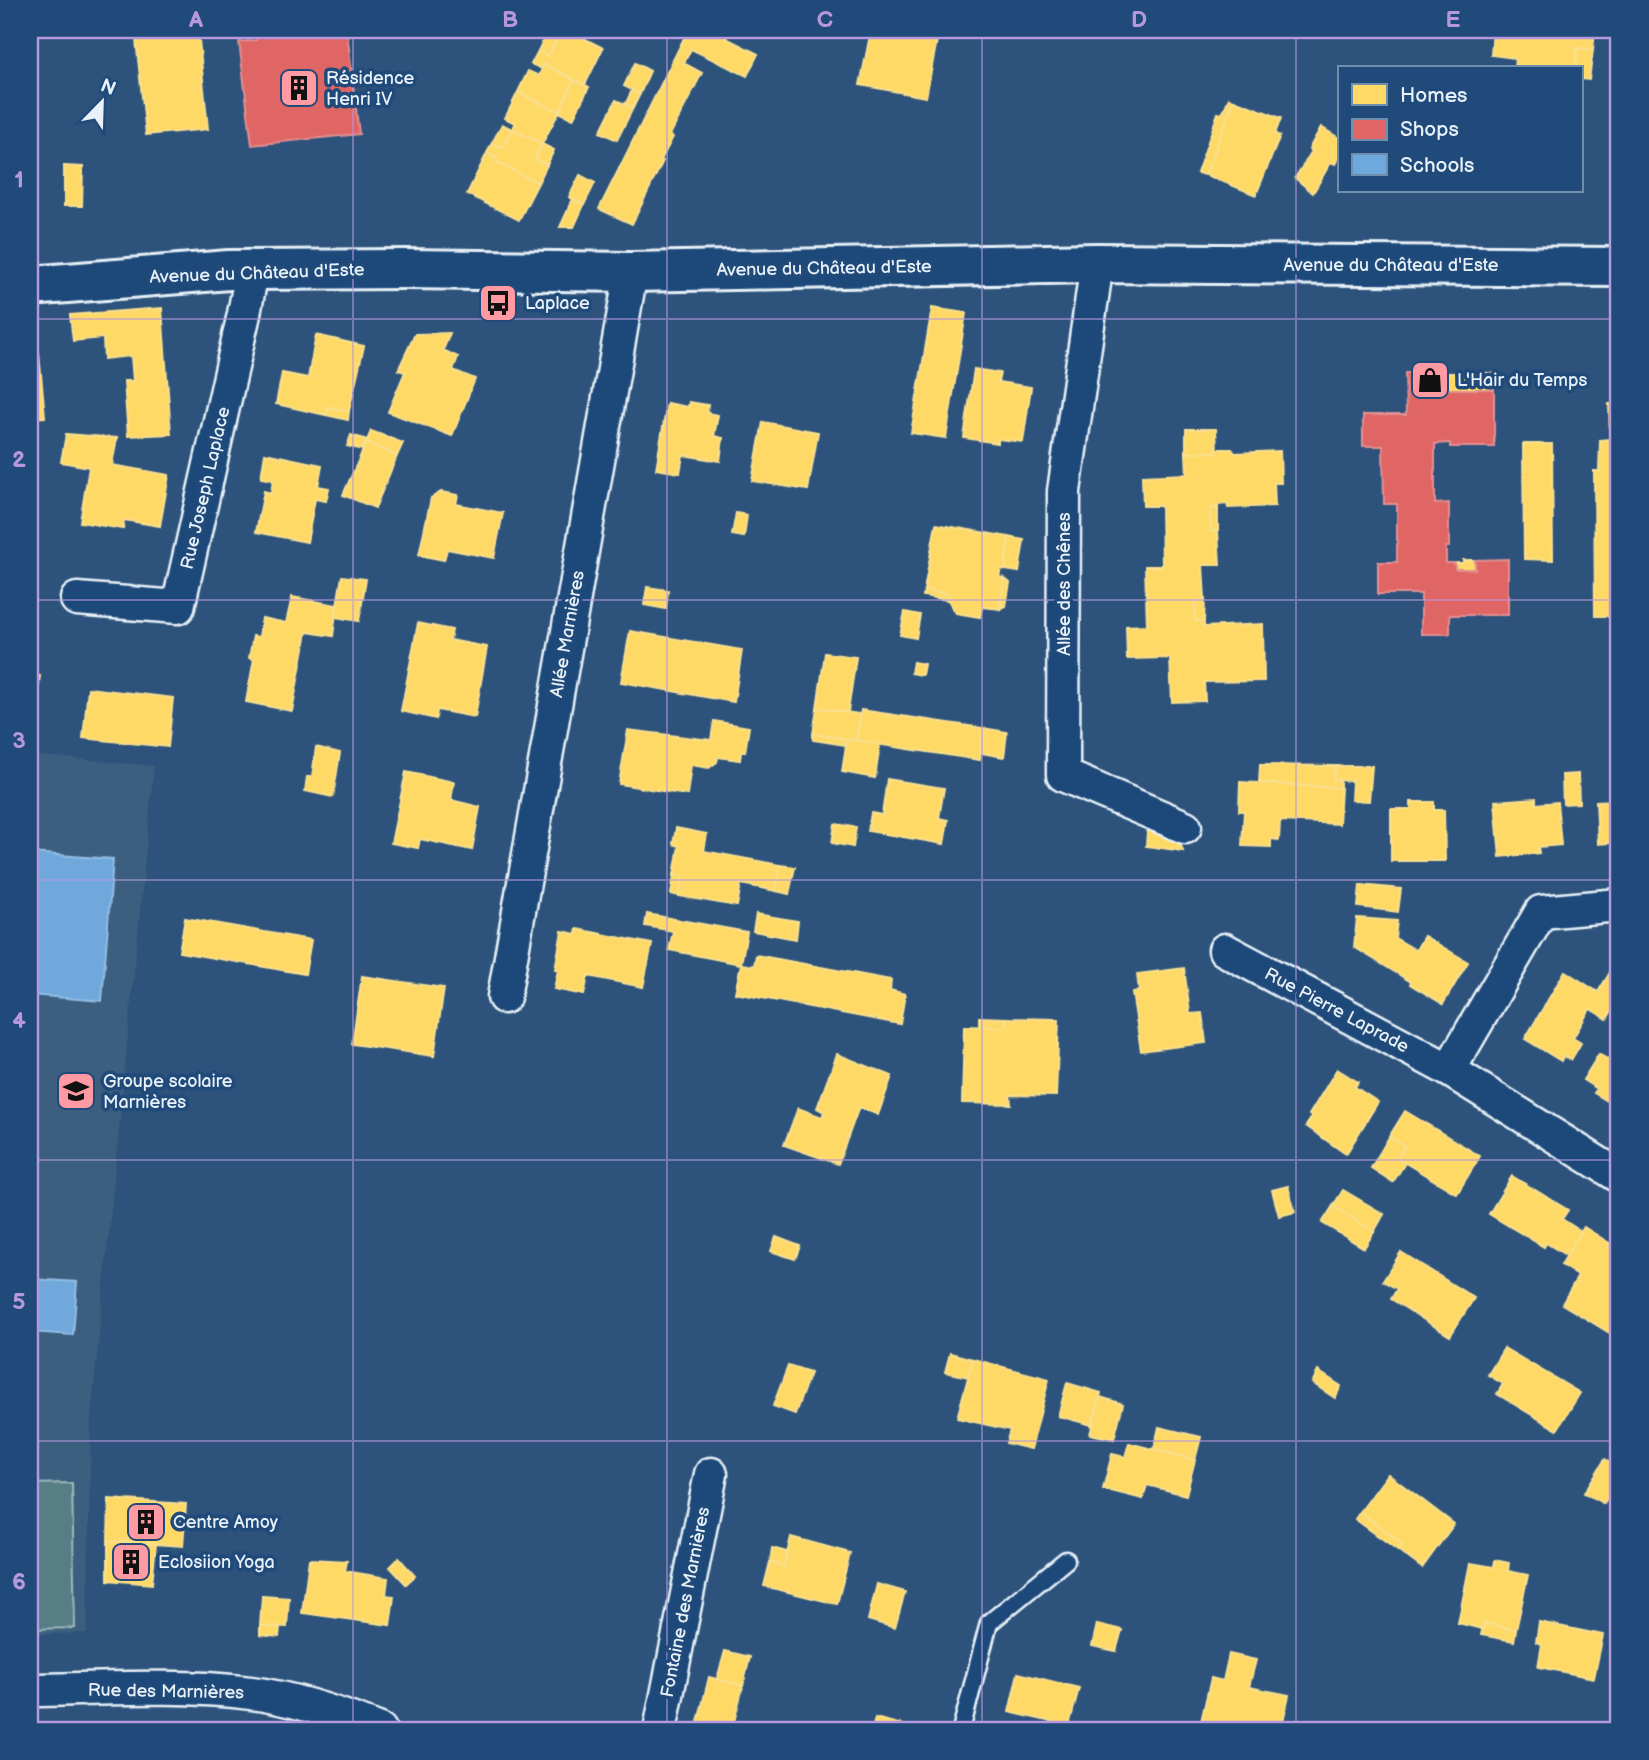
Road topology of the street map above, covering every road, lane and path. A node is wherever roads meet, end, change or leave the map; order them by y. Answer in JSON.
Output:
{"nodes":[{"id":1,"x":1097,"y":263,"type":"junction"},
{"id":2,"x":1619,"y":267,"type":"edge"},
{"id":3,"x":252,"y":271,"type":"junction"},
{"id":4,"x":631,"y":272,"type":"junction"},
{"id":5,"x":30,"y":286,"type":"edge"},
{"id":6,"x":77,"y":598,"type":"dead end"},
{"id":7,"x":1185,"y":827,"type":"dead end"},
{"id":8,"x":1619,"y":905,"type":"edge"},
{"id":9,"x":1225,"y":950,"type":"dead end"},
{"id":10,"x":504,"y":997,"type":"dead end"},
{"id":11,"x":1449,"y":1070,"type":"junction"},
{"id":12,"x":1619,"y":1176,"type":"edge"},
{"id":13,"x":711,"y":1474,"type":"dead end"},
{"id":14,"x":1066,"y":1560,"type":"dead end"},
{"id":15,"x":30,"y":1690,"type":"edge"},
{"id":16,"x":380,"y":1730,"type":"edge"},
{"id":17,"x":660,"y":1730,"type":"edge"},
{"id":18,"x":961,"y":1730,"type":"edge"}],
"edges":[{"from":1,"to":2,"type":"street","name":"Avenue du Château d'Este"},
{"from":1,"to":4,"type":"street","name":"Avenue du Château d'Este"},
{"from":1,"to":7,"type":"street","name":"Allée des Chênes"},
{"from":3,"to":4,"type":"street","name":"Avenue du Château d'Este"},
{"from":3,"to":5,"type":"street","name":"Avenue du Château d'Este"},
{"from":3,"to":6,"type":"street","name":"Rue Joseph Laplace"},
{"from":4,"to":10,"type":"street","name":"Allée Marnières"},
{"from":8,"to":11,"type":"street"},
{"from":9,"to":11,"type":"street","name":"Rue Pierre Laprade"},
{"from":11,"to":12,"type":"street","name":"Rue Pierre Laprade"},
{"from":13,"to":17,"type":"street","name":"Fontaine des Marnières"},
{"from":14,"to":18,"type":"lane"},
{"from":15,"to":16,"type":"street","name":"Rue des Marnières"}]}
